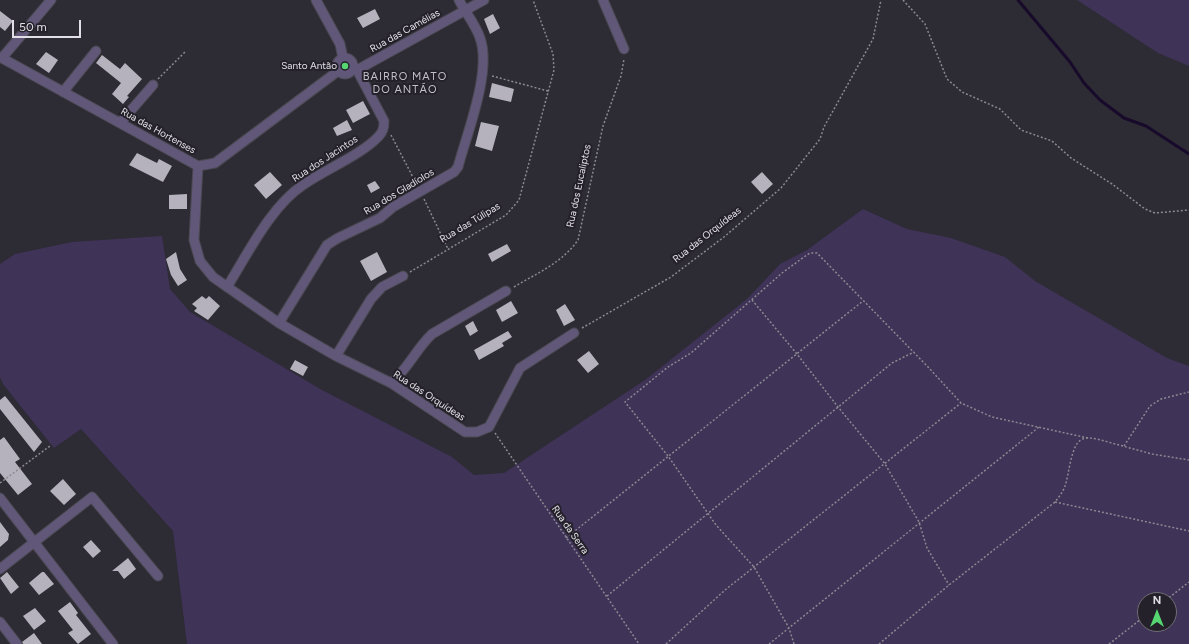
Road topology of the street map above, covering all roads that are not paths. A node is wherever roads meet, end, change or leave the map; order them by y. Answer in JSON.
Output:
{"nodes":[{"id":1,"x":51,"y":0,"type":"edge"},
{"id":2,"x":316,"y":0,"type":"edge"},
{"id":3,"x":459,"y":0,"type":"edge"},
{"id":4,"x":484,"y":0,"type":"edge"},
{"id":5,"x":603,"y":0,"type":"edge"},
{"id":6,"x":465,"y":11,"type":"junction"},
{"id":7,"x":624,"y":49,"type":"road end"},
{"id":8,"x":96,"y":51,"type":"dead end"},
{"id":9,"x":1,"y":58,"type":"edge"},
{"id":10,"x":343,"y":58,"type":"junction"},
{"id":11,"x":355,"y":70,"type":"junction"},
{"id":12,"x":338,"y":71,"type":"junction"},
{"id":13,"x":153,"y":85,"type":"road end"},
{"id":14,"x":63,"y":92,"type":"junction"},
{"id":15,"x":120,"y":123,"type":"junction"},
{"id":16,"x":198,"y":166,"type":"junction"},
{"id":17,"x":403,"y":276,"type":"road end"},
{"id":18,"x":226,"y":288,"type":"junction"},
{"id":19,"x":506,"y":291,"type":"road end"},
{"id":20,"x":279,"y":323,"type":"junction"},
{"id":21,"x":574,"y":333,"type":"road end"},
{"id":22,"x":336,"y":356,"type":"junction"},
{"id":23,"x":391,"y":383,"type":"junction"},
{"id":24,"x":0,"y":498,"type":"edge"},
{"id":25,"x":34,"y":542,"type":"junction"},
{"id":26,"x":0,"y":569,"type":"edge"},
{"id":27,"x":158,"y":576,"type":"dead end"},
{"id":28,"x":0,"y":622,"type":"edge"},
{"id":29,"x":16,"y":644,"type":"edge"},
{"id":30,"x":112,"y":644,"type":"edge"}],
"edges":[{"from":1,"to":9,"type":"street"},
{"from":2,"to":10,"type":"street"},
{"from":3,"to":6,"type":"street","name":"Rua dos Gladíolos"},
{"from":4,"to":6,"type":"street","name":"Rua das Camélias"},
{"from":5,"to":7,"type":"street"},
{"from":6,"to":11,"type":"street","name":"Rua das Camélias"},
{"from":6,"to":20,"type":"street","name":"Rua dos Gladíolos"},
{"from":8,"to":14,"type":"street"},
{"from":9,"to":14,"type":"street","name":"Rua das Hortenses"},
{"from":10,"to":11,"type":"street"},
{"from":10,"to":12,"type":"street"},
{"from":11,"to":12,"type":"street"},
{"from":11,"to":18,"type":"street","name":"Rua dos Jacintos"},
{"from":12,"to":16,"type":"street","name":"Rua das Hortenses"},
{"from":13,"to":15,"type":"street"},
{"from":14,"to":15,"type":"street","name":"Rua das Hortenses"},
{"from":15,"to":16,"type":"street","name":"Rua das Hortenses"},
{"from":16,"to":18,"type":"street","name":"Rua das Orquídeas"},
{"from":17,"to":22,"type":"street"},
{"from":18,"to":20,"type":"street","name":"Rua das Orquídeas"},
{"from":19,"to":23,"type":"street"},
{"from":20,"to":22,"type":"street","name":"Rua das Orquídeas"},
{"from":21,"to":23,"type":"street","name":"Rua das Orquídeas"},
{"from":22,"to":23,"type":"street","name":"Rua das Orquídeas"},
{"from":24,"to":25,"type":"street"},
{"from":25,"to":26,"type":"street"},
{"from":25,"to":27,"type":"street"},
{"from":25,"to":30,"type":"street"},
{"from":28,"to":29,"type":"street"}]}
